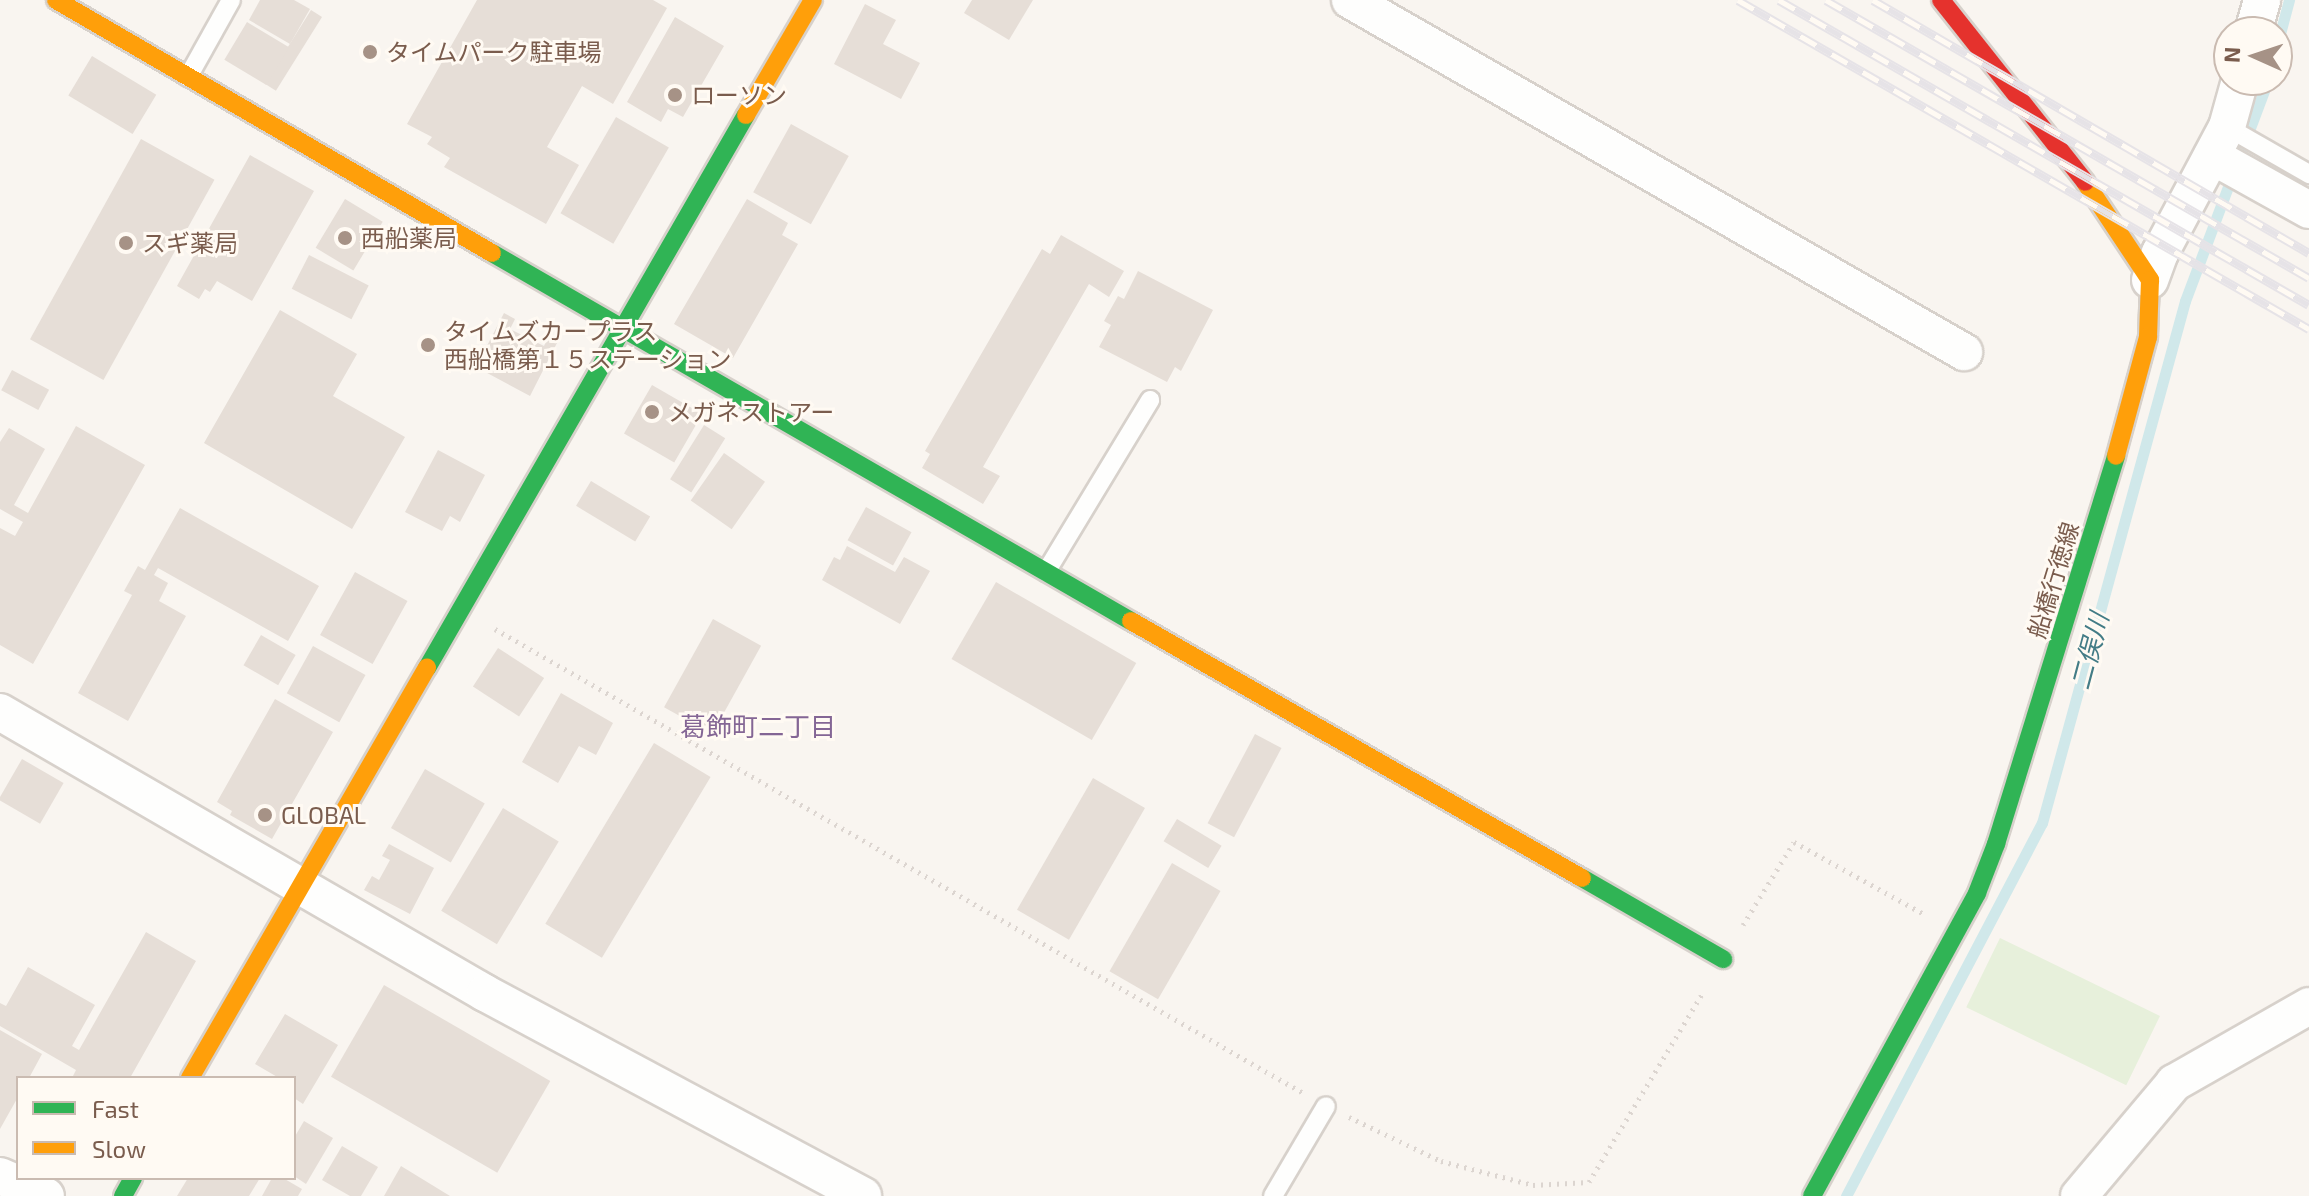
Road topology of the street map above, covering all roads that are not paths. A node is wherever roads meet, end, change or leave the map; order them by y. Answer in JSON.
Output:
{"nodes":[{"id":1,"x":56,"y":0,"type":"edge"},
{"id":2,"x":231,"y":0,"type":"edge"},
{"id":3,"x":813,"y":0,"type":"edge"},
{"id":4,"x":1350,"y":0,"type":"edge"},
{"id":5,"x":1941,"y":0,"type":"edge"},
{"id":6,"x":188,"y":77,"type":"junction"},
{"id":7,"x":2235,"y":96,"type":"edge"},
{"id":8,"x":2219,"y":142,"type":"junction"},
{"id":9,"x":2309,"y":174,"type":"edge"},
{"id":10,"x":2309,"y":210,"type":"edge"},
{"id":11,"x":2150,"y":280,"type":"junction"},
{"id":12,"x":622,"y":329,"type":"junction"},
{"id":13,"x":1964,"y":352,"type":"dead end"},
{"id":14,"x":1150,"y":400,"type":"dead end"},
{"id":15,"x":1046,"y":572,"type":"junction"},
{"id":16,"x":0,"y":712,"type":"edge"},
{"id":17,"x":300,"y":885,"type":"junction"},
{"id":18,"x":1723,"y":959,"type":"road end"},
{"id":19,"x":2309,"y":1006,"type":"edge"},
{"id":20,"x":191,"y":1076,"type":"edge"},
{"id":21,"x":1326,"y":1106,"type":"road end"},
{"id":22,"x":0,"y":1176,"type":"edge"},
{"id":23,"x":46,"y":1196,"type":"edge"},
{"id":24,"x":863,"y":1196,"type":"edge"},
{"id":25,"x":1273,"y":1196,"type":"edge"},
{"id":26,"x":1812,"y":1196,"type":"edge"},
{"id":27,"x":2079,"y":1196,"type":"edge"}],
"edges":[{"from":1,"to":6,"type":"street"},
{"from":2,"to":6,"type":"lane"},
{"from":3,"to":12,"type":"street"},
{"from":4,"to":13,"type":"street"},
{"from":5,"to":11,"type":"street"},
{"from":6,"to":12,"type":"street"},
{"from":7,"to":8,"type":"street"},
{"from":8,"to":9,"type":"lane"},
{"from":8,"to":10,"type":"street"},
{"from":8,"to":11,"type":"street"},
{"from":11,"to":26,"type":"street","name":"船橋行徳線"},
{"from":12,"to":15,"type":"street"},
{"from":12,"to":17,"type":"street"},
{"from":14,"to":15,"type":"lane"},
{"from":15,"to":18,"type":"street"},
{"from":16,"to":17,"type":"street"},
{"from":17,"to":20,"type":"street"},
{"from":17,"to":24,"type":"street"},
{"from":19,"to":27,"type":"street"},
{"from":21,"to":25,"type":"lane"},
{"from":22,"to":23,"type":"street"}]}
